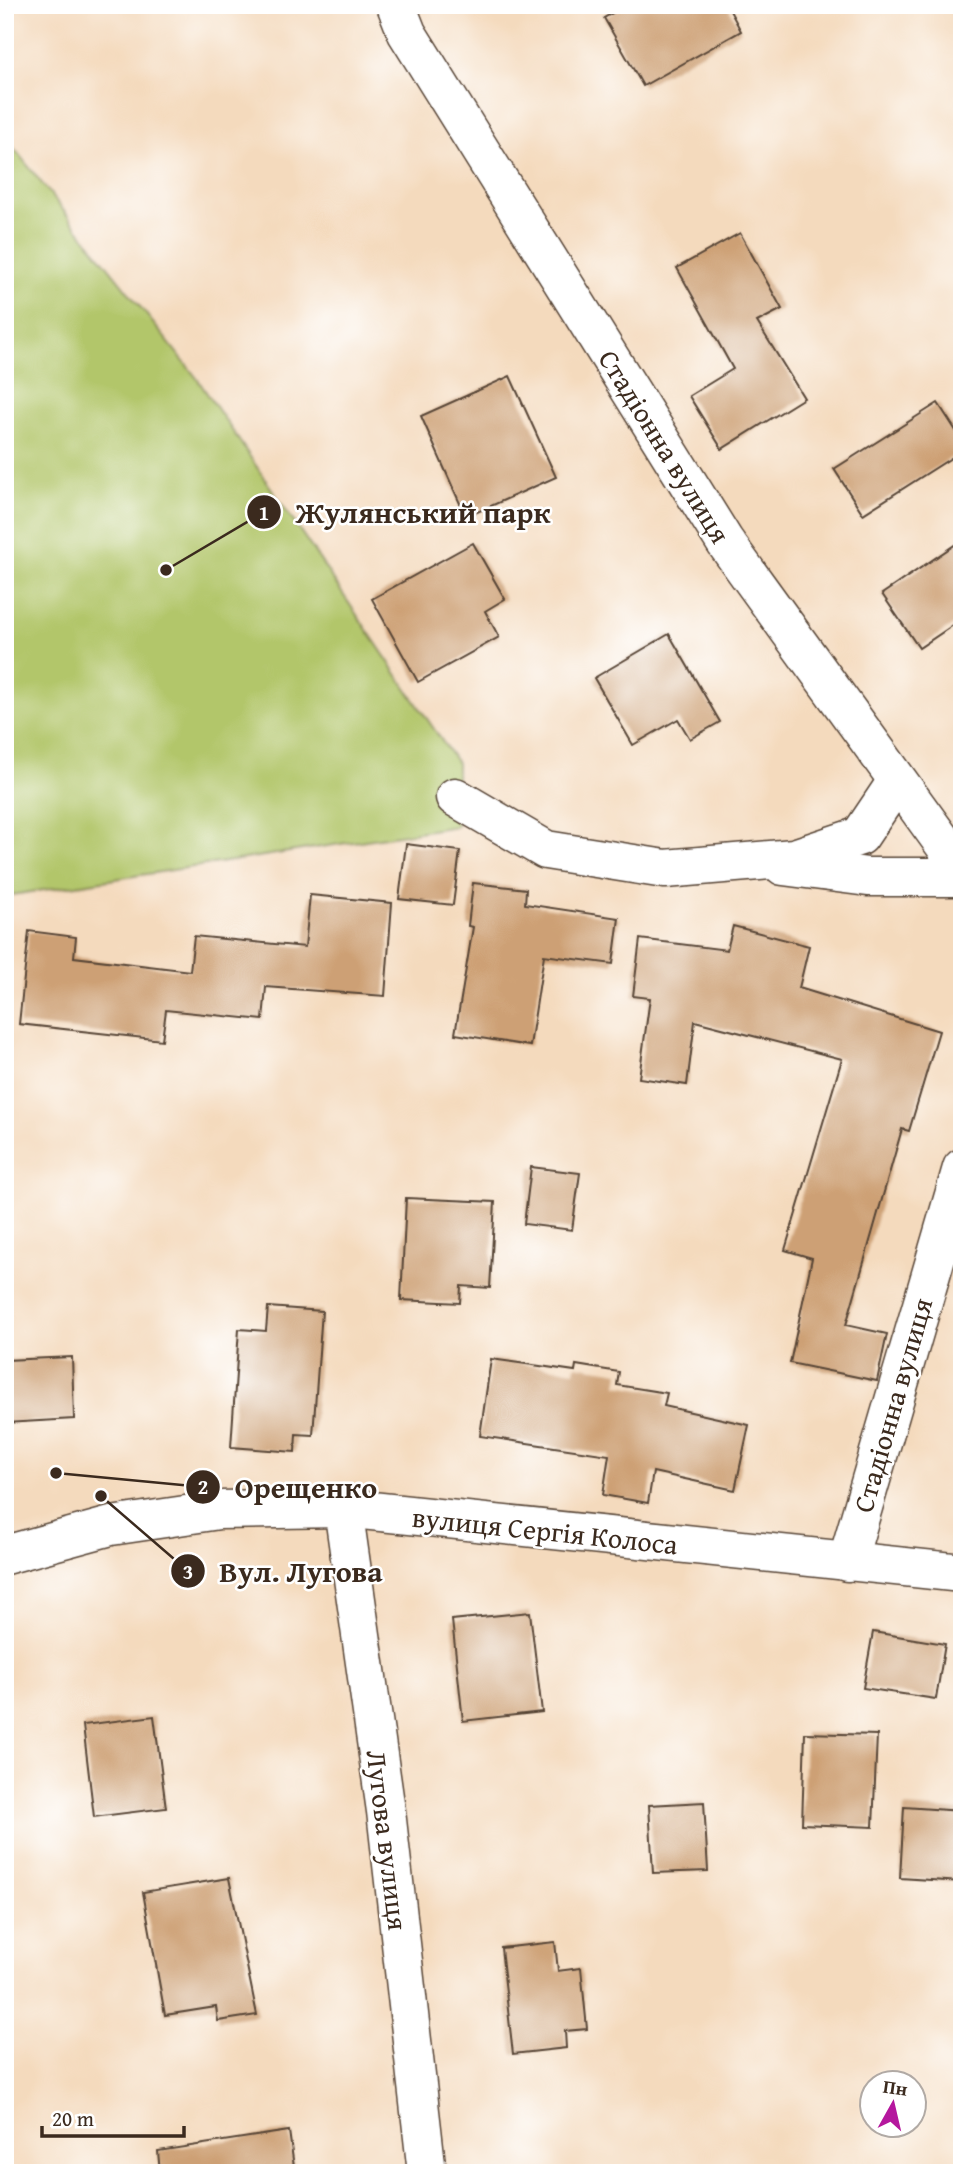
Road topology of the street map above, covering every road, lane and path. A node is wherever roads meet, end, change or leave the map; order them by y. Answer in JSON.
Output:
{"nodes":[{"id":1,"x":397,"y":5,"type":"edge"},
{"id":2,"x":897,"y":780,"type":"junction"},
{"id":3,"x":455,"y":797,"type":"dead end"},
{"id":4,"x":750,"y":862,"type":"junction"},
{"id":5,"x":962,"y":869,"type":"edge"},
{"id":6,"x":962,"y":877,"type":"edge"},
{"id":7,"x":962,"y":1168,"type":"edge"},
{"id":8,"x":343,"y":1508,"type":"junction"},
{"id":9,"x":5,"y":1555,"type":"edge"},
{"id":10,"x":846,"y":1562,"type":"junction"},
{"id":11,"x":962,"y":1573,"type":"edge"},
{"id":12,"x":427,"y":2173,"type":"edge"}],
"edges":[{"from":1,"to":2,"type":"street","name":"Стадіонна вулиця"},
{"from":2,"to":4,"type":"street"},
{"from":2,"to":5,"type":"street","name":"Стадіонна вулиця"},
{"from":3,"to":4,"type":"street"},
{"from":4,"to":6,"type":"street"},
{"from":7,"to":10,"type":"street","name":"Стадіонна вулиця"},
{"from":8,"to":9,"type":"street","name":"вулиця Сергія Колоса"},
{"from":8,"to":10,"type":"street","name":"вулиця Сергія Колоса"},
{"from":8,"to":12,"type":"street","name":"Лугова вулиця"},
{"from":10,"to":11,"type":"street","name":"вулиця Сергія Колоса"}]}
